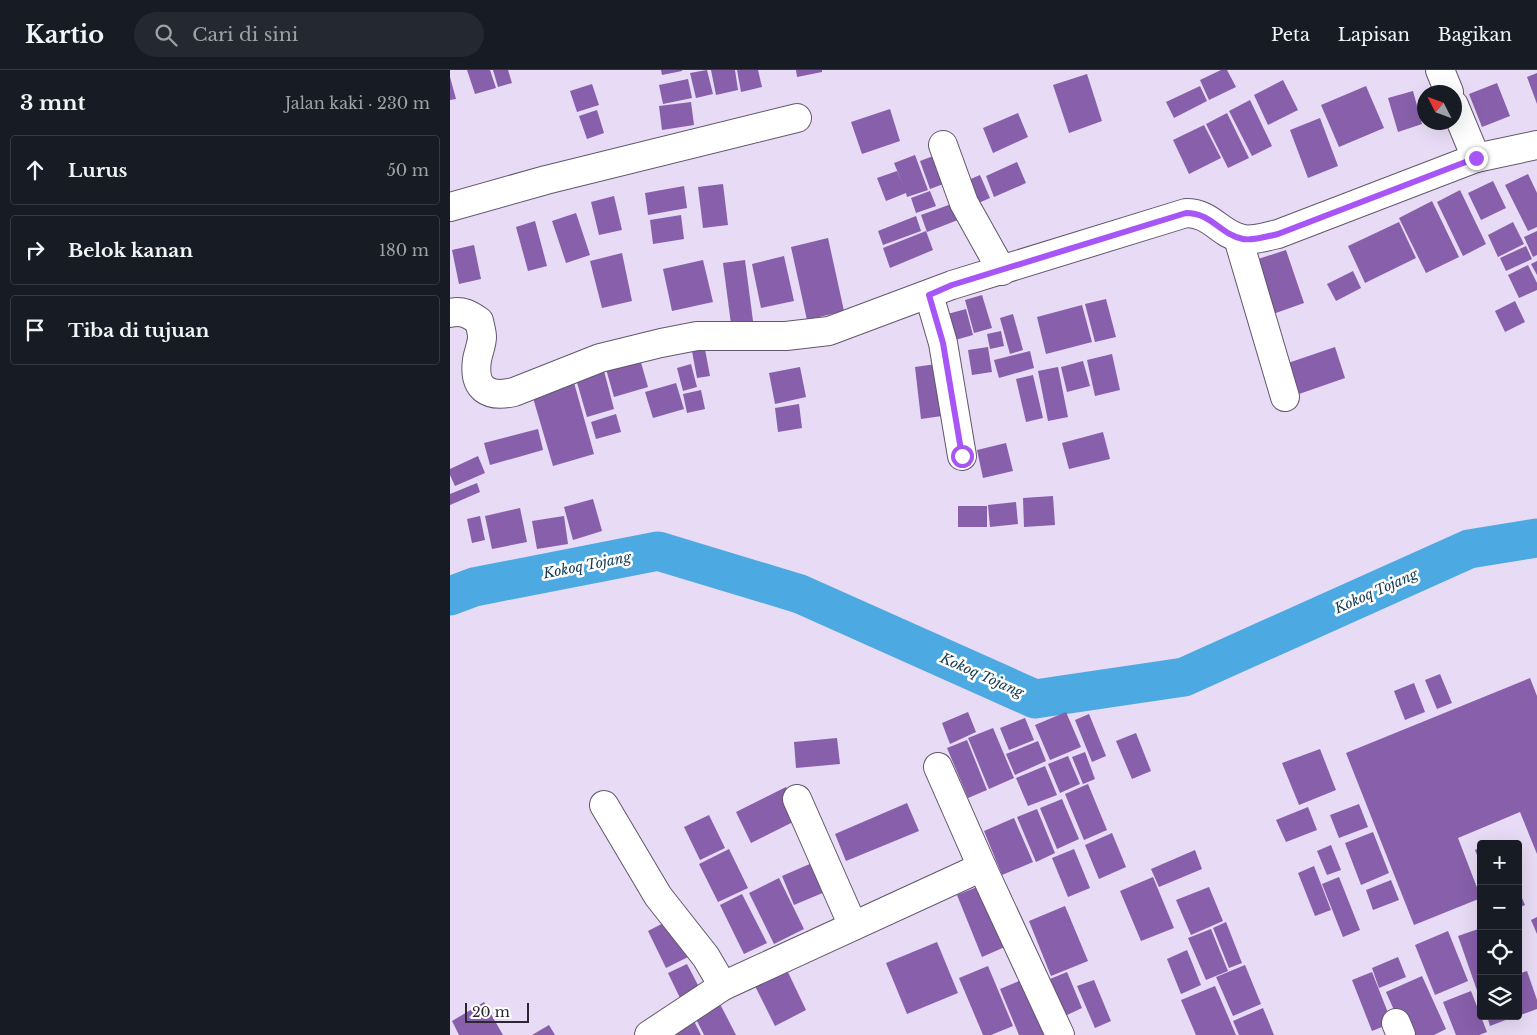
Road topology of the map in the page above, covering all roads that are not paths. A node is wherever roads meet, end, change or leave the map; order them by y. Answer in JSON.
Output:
{"nodes":[{"id":1,"x":1440,"y":70,"type":"edge"},
{"id":2,"x":1446,"y":85,"type":"edge"},
{"id":3,"x":797,"y":118,"type":"dead end"},
{"id":4,"x":1462,"y":124,"type":"edge"},
{"id":5,"x":943,"y":145,"type":"dead end"},
{"id":6,"x":1537,"y":145,"type":"edge"},
{"id":7,"x":1476,"y":158,"type":"junction"},
{"id":8,"x":450,"y":207,"type":"edge"},
{"id":9,"x":1238,"y":238,"type":"junction"},
{"id":10,"x":1002,"y":271,"type":"junction"},
{"id":11,"x":929,"y":295,"type":"junction"},
{"id":12,"x":450,"y":313,"type":"edge"},
{"id":13,"x":1285,"y":397,"type":"dead end"},
{"id":14,"x":962,"y":456,"type":"dead end"},
{"id":15,"x":938,"y":767,"type":"dead end"},
{"id":16,"x":797,"y":799,"type":"dead end"},
{"id":17,"x":604,"y":805,"type":"dead end"},
{"id":18,"x":982,"y":867,"type":"junction"},
{"id":19,"x":853,"y":926,"type":"junction"},
{"id":20,"x":723,"y":986,"type":"junction"},
{"id":21,"x":649,"y":1035,"type":"edge"},
{"id":22,"x":1060,"y":1035,"type":"edge"}],
"edges":[{"from":1,"to":2,"type":"street"},
{"from":3,"to":8,"type":"street"},
{"from":4,"to":7,"type":"street"},
{"from":5,"to":10,"type":"street"},
{"from":6,"to":7,"type":"street"},
{"from":7,"to":9,"type":"street"},
{"from":9,"to":10,"type":"street"},
{"from":9,"to":13,"type":"street"},
{"from":10,"to":11,"type":"street"},
{"from":11,"to":12,"type":"street"},
{"from":11,"to":14,"type":"street"},
{"from":15,"to":18,"type":"street"},
{"from":16,"to":19,"type":"street"},
{"from":17,"to":20,"type":"street"},
{"from":18,"to":19,"type":"street"},
{"from":18,"to":22,"type":"street"},
{"from":19,"to":20,"type":"street"},
{"from":20,"to":21,"type":"street"}]}
